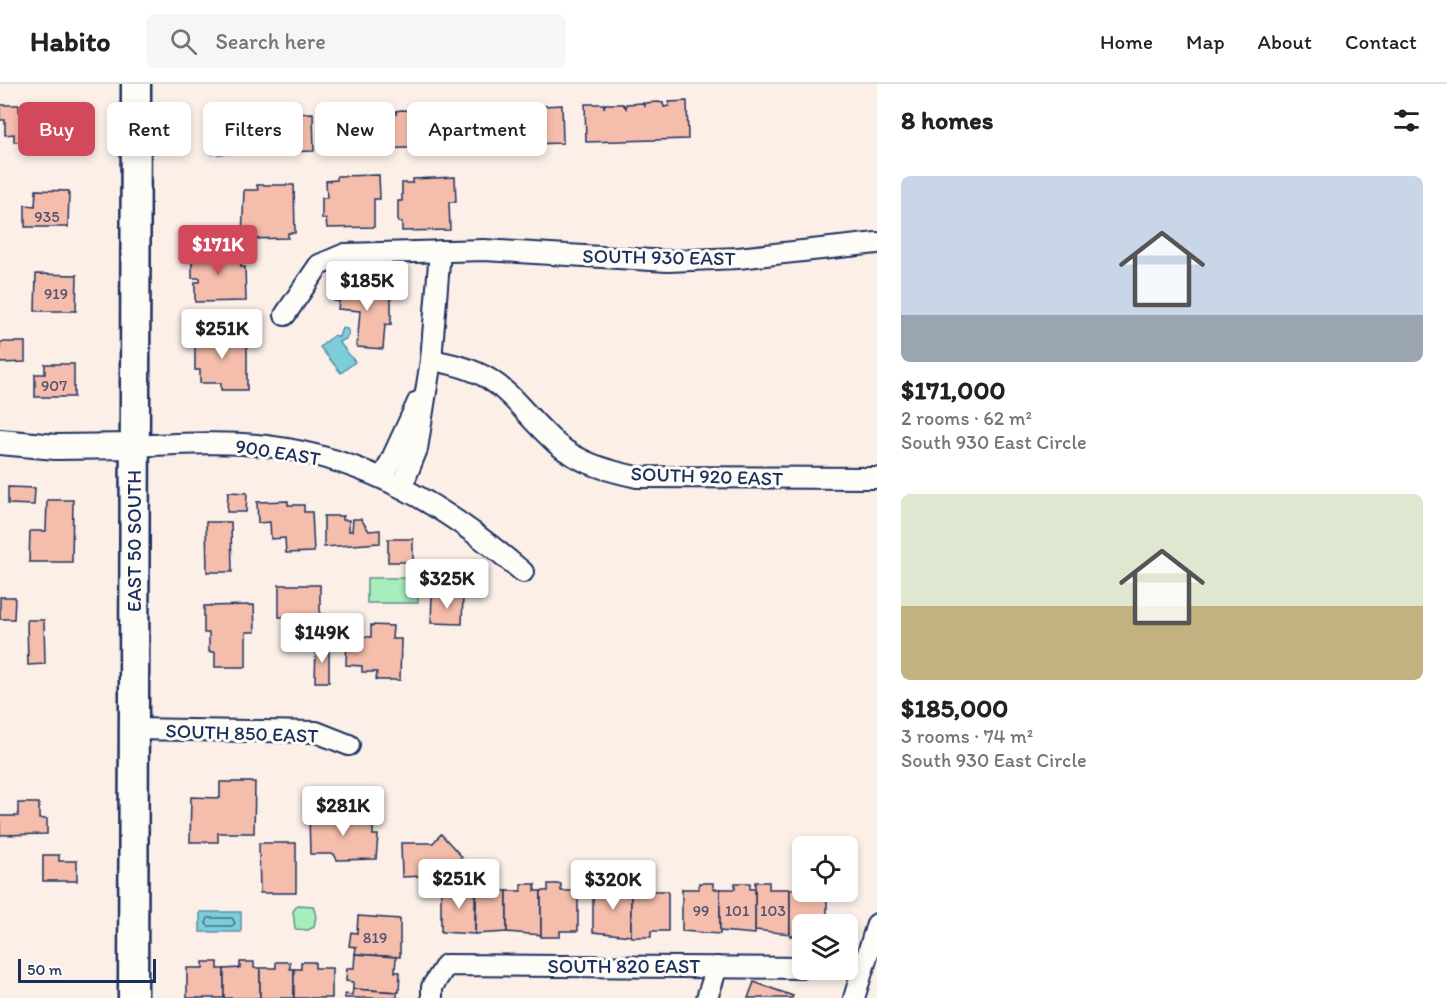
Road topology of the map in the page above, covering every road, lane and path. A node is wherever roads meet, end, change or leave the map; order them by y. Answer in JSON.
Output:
{"nodes":[{"id":1,"x":136,"y":84,"type":"edge"},
{"id":2,"x":877,"y":243,"type":"edge"},
{"id":3,"x":440,"y":251,"type":"junction"},
{"id":4,"x":285,"y":315,"type":"dead end"},
{"id":5,"x":431,"y":360,"type":"junction"},
{"id":6,"x":428,"y":381,"type":"junction"},
{"id":7,"x":0,"y":442,"type":"edge"},
{"id":8,"x":134,"y":447,"type":"junction"},
{"id":9,"x":383,"y":478,"type":"junction"},
{"id":10,"x":877,"y":478,"type":"edge"},
{"id":11,"x":402,"y":486,"type":"junction"},
{"id":12,"x":524,"y":572,"type":"dead end"},
{"id":13,"x":133,"y":729,"type":"junction"},
{"id":14,"x":349,"y":745,"type":"dead end"},
{"id":15,"x":877,"y":924,"type":"edge"},
{"id":16,"x":858,"y":962,"type":"edge"},
{"id":17,"x":717,"y":967,"type":"junction"},
{"id":18,"x":792,"y":968,"type":"edge"},
{"id":19,"x":855,"y":980,"type":"edge"},
{"id":20,"x":133,"y":998,"type":"edge"},
{"id":21,"x":432,"y":998,"type":"edge"},
{"id":22,"x":707,"y":998,"type":"edge"},
{"id":23,"x":854,"y":998,"type":"edge"}],
"edges":[{"from":1,"to":8,"type":"main road","name":"EAST 50 SOUTH"},
{"from":2,"to":3,"type":"street","name":"SOUTH 930 EAST"},
{"from":3,"to":4,"type":"street","name":"SOUTH 930 EAST"},
{"from":3,"to":5,"type":"street"},
{"from":5,"to":6,"type":"street"},
{"from":5,"to":10,"type":"street","name":"SOUTH 920 EAST"},
{"from":6,"to":9,"type":"street"},
{"from":6,"to":11,"type":"street"},
{"from":7,"to":8,"type":"street","name":"900 EAST"},
{"from":8,"to":9,"type":"street","name":"900 EAST"},
{"from":8,"to":13,"type":"main road","name":"EAST 50 SOUTH"},
{"from":9,"to":11,"type":"street","name":"900 EAST"},
{"from":11,"to":12,"type":"street","name":"900 EAST"},
{"from":13,"to":14,"type":"street","name":"SOUTH 850 EAST"},
{"from":13,"to":20,"type":"main road","name":"EAST 50 SOUTH"},
{"from":15,"to":16,"type":"street"},
{"from":17,"to":18,"type":"street","name":"SOUTH 820 EAST"},
{"from":17,"to":21,"type":"street","name":"SOUTH 820 EAST"},
{"from":17,"to":22,"type":"street"},
{"from":19,"to":23,"type":"street"}]}
